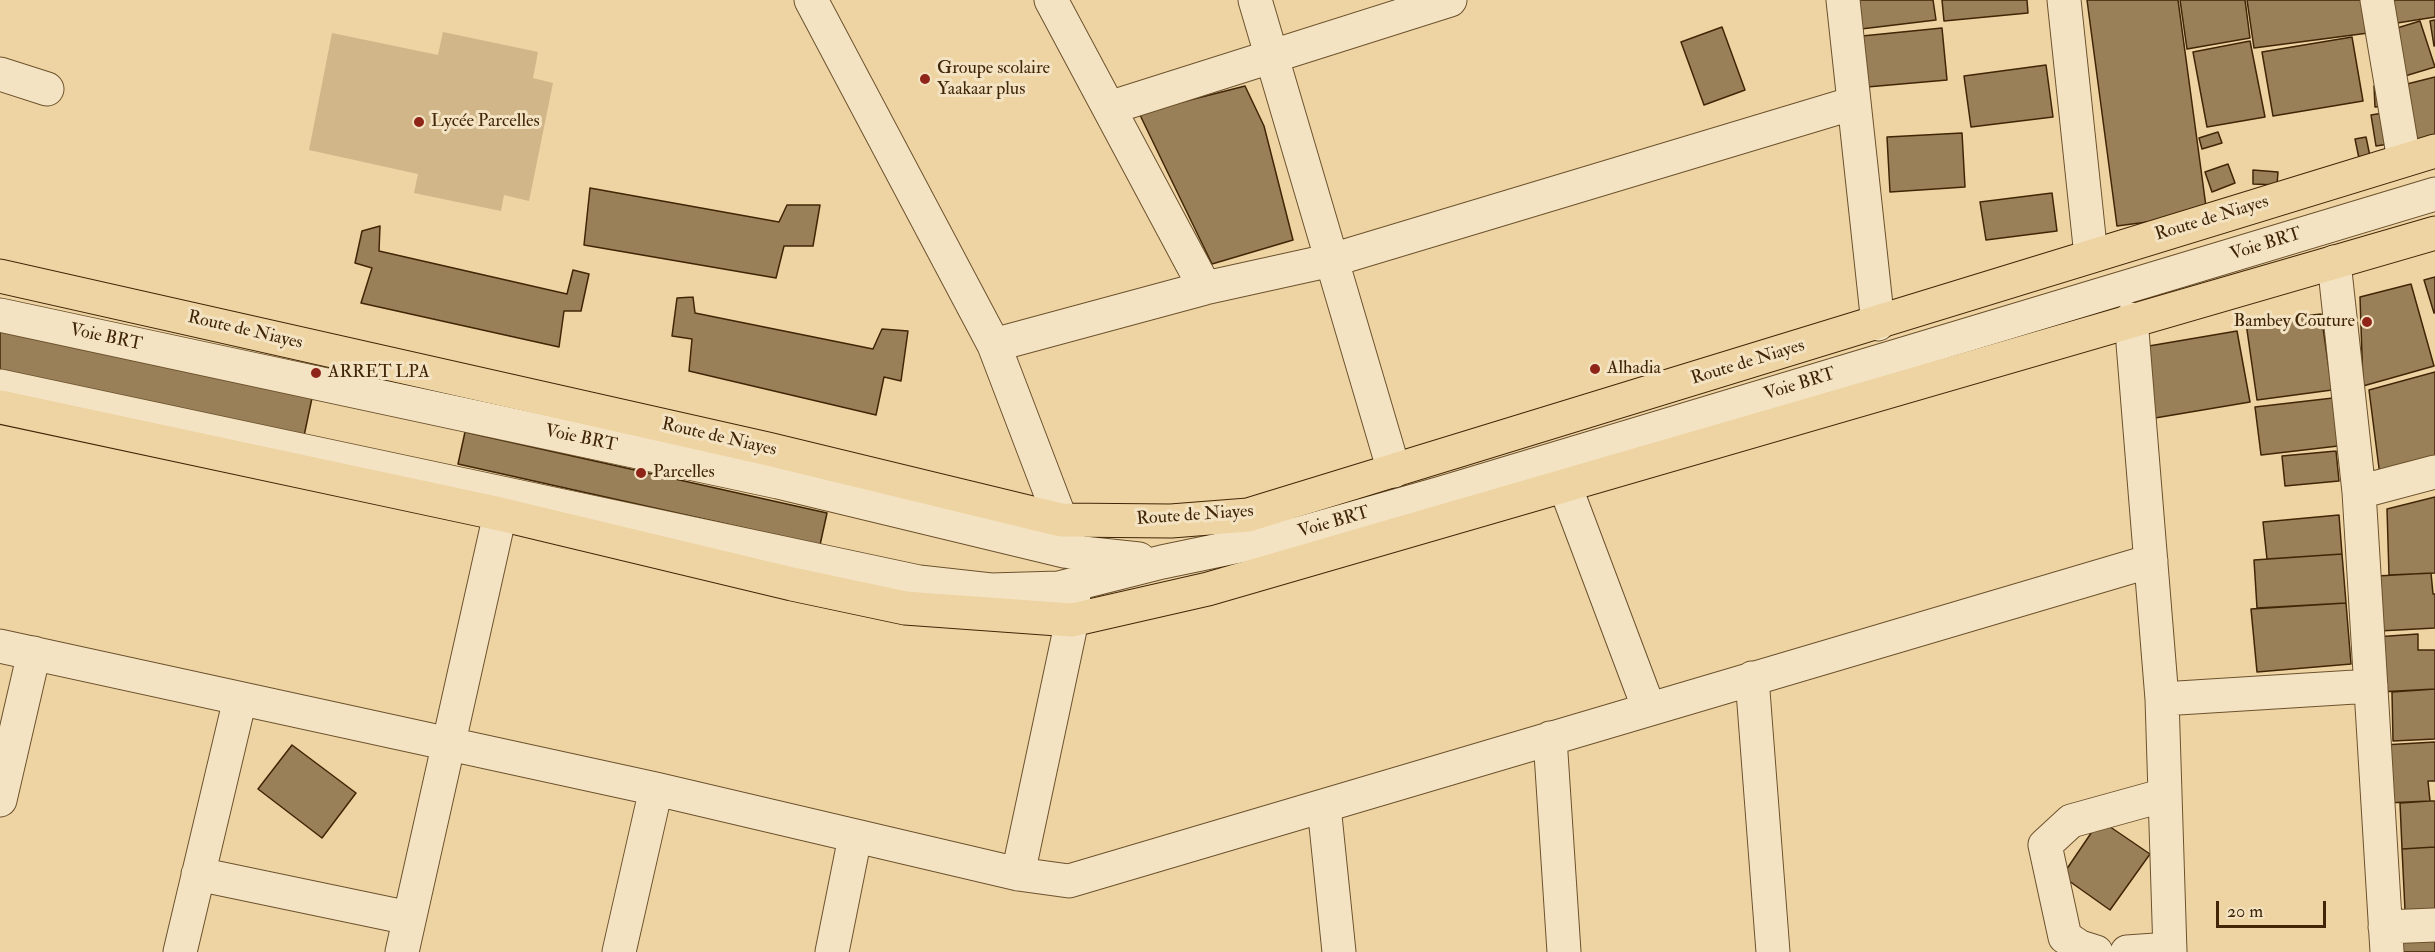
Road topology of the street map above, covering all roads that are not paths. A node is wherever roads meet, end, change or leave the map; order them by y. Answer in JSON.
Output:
{"nodes":[{"id":1,"x":811,"y":0,"type":"edge"},
{"id":2,"x":1051,"y":0,"type":"edge"},
{"id":3,"x":1255,"y":0,"type":"edge"},
{"id":4,"x":1450,"y":0,"type":"edge"},
{"id":5,"x":1843,"y":0,"type":"edge"},
{"id":6,"x":2064,"y":0,"type":"edge"},
{"id":7,"x":2377,"y":0,"type":"edge"},
{"id":8,"x":1272,"y":58,"type":"junction"},
{"id":9,"x":0,"y":74,"type":"edge"},
{"id":10,"x":47,"y":89,"type":"dead end"},
{"id":11,"x":1854,"y":103,"type":"junction"},
{"id":12,"x":1109,"y":108,"type":"junction"},
{"id":13,"x":2435,"y":151,"type":"edge"},
{"id":14,"x":2404,"y":160,"type":"junction"},
{"id":15,"x":2435,"y":194,"type":"edge"},
{"id":16,"x":2435,"y":233,"type":"edge"},
{"id":17,"x":2091,"y":256,"type":"junction"},
{"id":18,"x":1332,"y":260,"type":"junction"},
{"id":19,"x":2334,"y":262,"type":"junction"},
{"id":20,"x":0,"y":276,"type":"edge"},
{"id":21,"x":1205,"y":288,"type":"junction"},
{"id":22,"x":0,"y":315,"type":"edge"},
{"id":23,"x":2131,"y":320,"type":"junction"},
{"id":24,"x":1878,"y":324,"type":"junction"},
{"id":25,"x":994,"y":345,"type":"junction"},
{"id":26,"x":0,"y":386,"type":"edge"},
{"id":27,"x":0,"y":407,"type":"edge"},
{"id":28,"x":1394,"y":471,"type":"junction"},
{"id":29,"x":2435,"y":472,"type":"edge"},
{"id":30,"x":1564,"y":486,"type":"junction"},
{"id":31,"x":2360,"y":492,"type":"junction"},
{"id":32,"x":500,"y":514,"type":"junction"},
{"id":33,"x":1061,"y":520,"type":"junction"},
{"id":34,"x":2151,"y":561,"type":"junction"},
{"id":35,"x":1074,"y":568,"type":"junction"},
{"id":36,"x":1072,"y":620,"type":"junction"},
{"id":37,"x":0,"y":646,"type":"edge"},
{"id":38,"x":34,"y":653,"type":"junction"},
{"id":39,"x":1752,"y":678,"type":"junction"},
{"id":40,"x":2371,"y":686,"type":"junction"},
{"id":41,"x":240,"y":699,"type":"junction"},
{"id":42,"x":2162,"y":699,"type":"junction"},
{"id":43,"x":1649,"y":709,"type":"junction"},
{"id":44,"x":1550,"y":738,"type":"junction"},
{"id":45,"x":448,"y":743,"type":"junction"},
{"id":46,"x":656,"y":789,"type":"junction"},
{"id":47,"x":2165,"y":795,"type":"junction"},
{"id":48,"x":0,"y":800,"type":"edge"},
{"id":49,"x":1324,"y":806,"type":"junction"},
{"id":50,"x":855,"y":837,"type":"junction"},
{"id":51,"x":198,"y":874,"type":"junction"},
{"id":52,"x":1018,"y":874,"type":"junction"},
{"id":53,"x":409,"y":918,"type":"junction"},
{"id":54,"x":2435,"y":925,"type":"edge"},
{"id":55,"x":2386,"y":939,"type":"edge"},
{"id":56,"x":2170,"y":951,"type":"edge"},
{"id":57,"x":180,"y":952,"type":"edge"},
{"id":58,"x":402,"y":952,"type":"edge"},
{"id":59,"x":619,"y":952,"type":"edge"},
{"id":60,"x":832,"y":952,"type":"edge"},
{"id":61,"x":1339,"y":952,"type":"edge"},
{"id":62,"x":1564,"y":952,"type":"edge"},
{"id":63,"x":1773,"y":952,"type":"edge"},
{"id":64,"x":2096,"y":952,"type":"edge"},
{"id":65,"x":2127,"y":952,"type":"edge"}],
"edges":[{"from":1,"to":25,"type":"street"},
{"from":2,"to":12,"type":"street"},
{"from":3,"to":8,"type":"street"},
{"from":4,"to":8,"type":"street"},
{"from":5,"to":11,"type":"street"},
{"from":6,"to":17,"type":"street"},
{"from":7,"to":14,"type":"street"},
{"from":8,"to":12,"type":"street"},
{"from":8,"to":18,"type":"street"},
{"from":9,"to":10,"type":"street"},
{"from":11,"to":18,"type":"street"},
{"from":11,"to":24,"type":"street"},
{"from":12,"to":21,"type":"street"},
{"from":13,"to":14,"type":"main road","name":"Route de Niayes"},
{"from":14,"to":17,"type":"main road","name":"Route de Niayes"},
{"from":15,"to":35,"type":"street","name":"Voie BRT"},
{"from":16,"to":19,"type":"main road"},
{"from":17,"to":24,"type":"main road","name":"Route de Niayes"},
{"from":18,"to":21,"type":"street"},
{"from":18,"to":28,"type":"street"},
{"from":19,"to":23,"type":"main road"},
{"from":19,"to":31,"type":"street"},
{"from":20,"to":33,"type":"main road","name":"Route de Niayes"},
{"from":21,"to":25,"type":"street"},
{"from":22,"to":35,"type":"street","name":"Voie BRT"},
{"from":23,"to":30,"type":"main road"},
{"from":23,"to":34,"type":"street"},
{"from":24,"to":28,"type":"main road","name":"Route de Niayes"},
{"from":25,"to":33,"type":"street"},
{"from":26,"to":35,"type":"street","name":"Voie BRT"},
{"from":27,"to":32,"type":"main road"},
{"from":28,"to":33,"type":"main road","name":"Route de Niayes"},
{"from":29,"to":31,"type":"street"},
{"from":30,"to":36,"type":"main road"},
{"from":30,"to":43,"type":"street"},
{"from":31,"to":40,"type":"street"},
{"from":32,"to":36,"type":"main road"},
{"from":32,"to":45,"type":"street"},
{"from":33,"to":35,"type":"street"},
{"from":34,"to":39,"type":"street"},
{"from":34,"to":42,"type":"street"},
{"from":35,"to":36,"type":"street"},
{"from":36,"to":52,"type":"street"},
{"from":37,"to":38,"type":"street"},
{"from":38,"to":41,"type":"street"},
{"from":38,"to":48,"type":"street"},
{"from":39,"to":43,"type":"street"},
{"from":39,"to":63,"type":"street"},
{"from":40,"to":42,"type":"street"},
{"from":40,"to":55,"type":"street"},
{"from":41,"to":45,"type":"street"},
{"from":41,"to":51,"type":"street"},
{"from":42,"to":47,"type":"street"},
{"from":43,"to":44,"type":"street"},
{"from":44,"to":49,"type":"street"},
{"from":44,"to":62,"type":"street"},
{"from":45,"to":46,"type":"street"},
{"from":45,"to":53,"type":"street"},
{"from":46,"to":50,"type":"street"},
{"from":46,"to":59,"type":"street"},
{"from":47,"to":56,"type":"street"},
{"from":47,"to":64,"type":"street"},
{"from":49,"to":52,"type":"street"},
{"from":49,"to":61,"type":"street"},
{"from":50,"to":52,"type":"street"},
{"from":50,"to":60,"type":"street"},
{"from":51,"to":53,"type":"street"},
{"from":51,"to":57,"type":"street"},
{"from":53,"to":58,"type":"street"},
{"from":54,"to":55,"type":"street"},
{"from":56,"to":65,"type":"street"}]}
